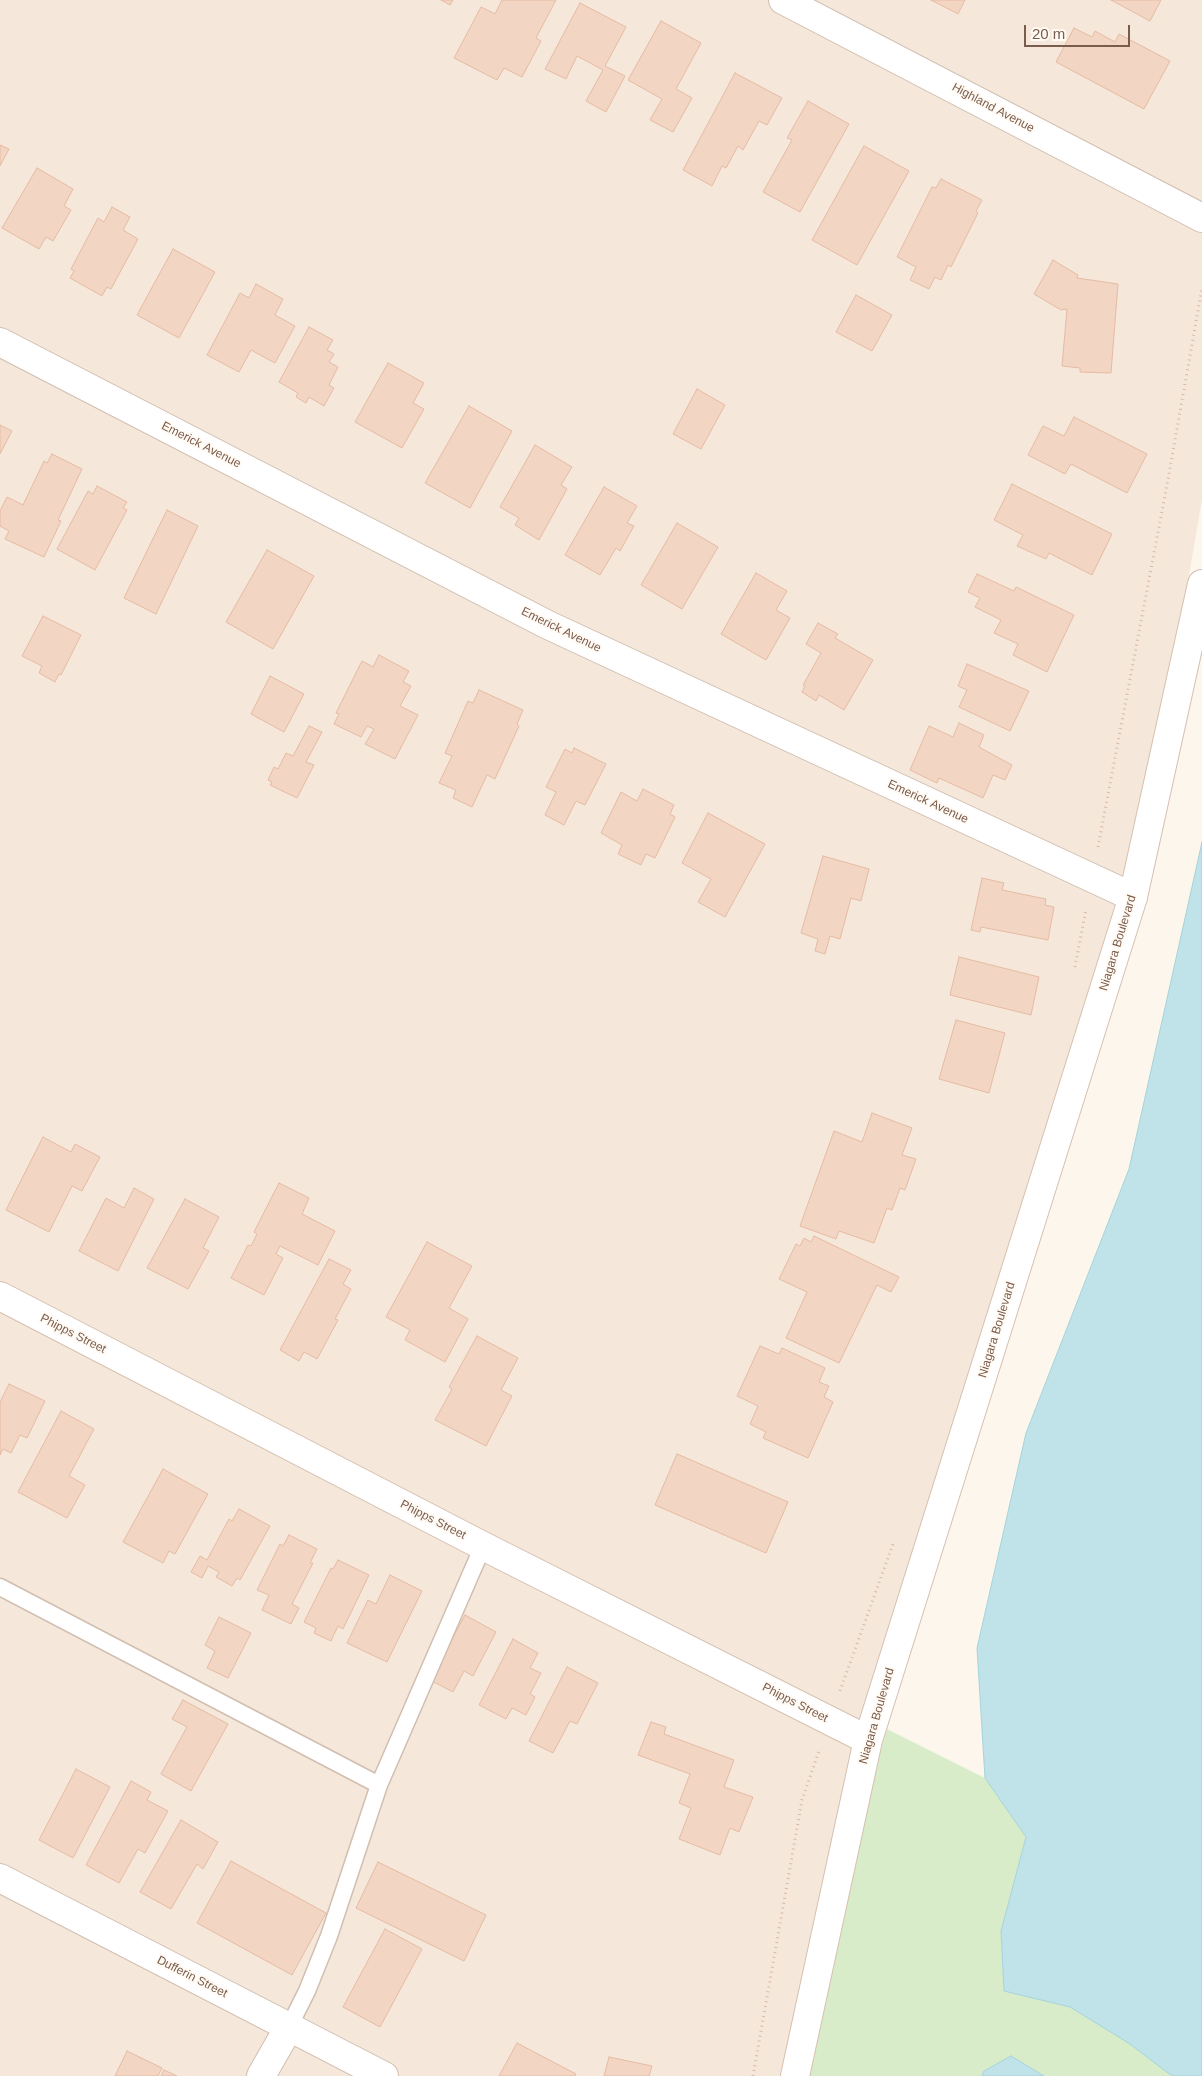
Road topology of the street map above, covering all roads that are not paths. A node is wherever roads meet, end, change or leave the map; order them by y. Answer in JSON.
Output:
{"nodes":[{"id":1,"x":783,"y":0,"type":"edge"},
{"id":2,"x":1202,"y":218,"type":"edge"},
{"id":3,"x":0,"y":342,"type":"edge"},
{"id":4,"x":1202,"y":584,"type":"edge"},
{"id":5,"x":1133,"y":897,"type":"junction"},
{"id":6,"x":0,"y":1296,"type":"edge"},
{"id":7,"x":483,"y":1546,"type":"junction"},
{"id":8,"x":0,"y":1587,"type":"edge"},
{"id":9,"x":868,"y":1740,"type":"junction"},
{"id":10,"x":379,"y":1785,"type":"junction"},
{"id":11,"x":0,"y":1878,"type":"edge"},
{"id":12,"x":289,"y":2027,"type":"junction"},
{"id":13,"x":261,"y":2076,"type":"edge"},
{"id":14,"x":384,"y":2076,"type":"edge"},
{"id":15,"x":795,"y":2076,"type":"edge"}],
"edges":[{"from":1,"to":2,"type":"main road","name":"Highland Avenue"},
{"from":3,"to":5,"type":"main road","name":"Emerick Avenue"},
{"from":4,"to":5,"type":"main road","name":"Niagara Boulevard"},
{"from":5,"to":9,"type":"main road","name":"Niagara Boulevard"},
{"from":6,"to":7,"type":"main road","name":"Phipps Street"},
{"from":7,"to":9,"type":"main road","name":"Phipps Street"},
{"from":7,"to":10,"type":"lane"},
{"from":8,"to":10,"type":"lane"},
{"from":9,"to":15,"type":"main road","name":"Niagara Boulevard"},
{"from":10,"to":12,"type":"lane"},
{"from":11,"to":12,"type":"main road","name":"Dufferin Street"},
{"from":12,"to":13,"type":"main road"},
{"from":12,"to":14,"type":"main road","name":"Dufferin Street"}]}
